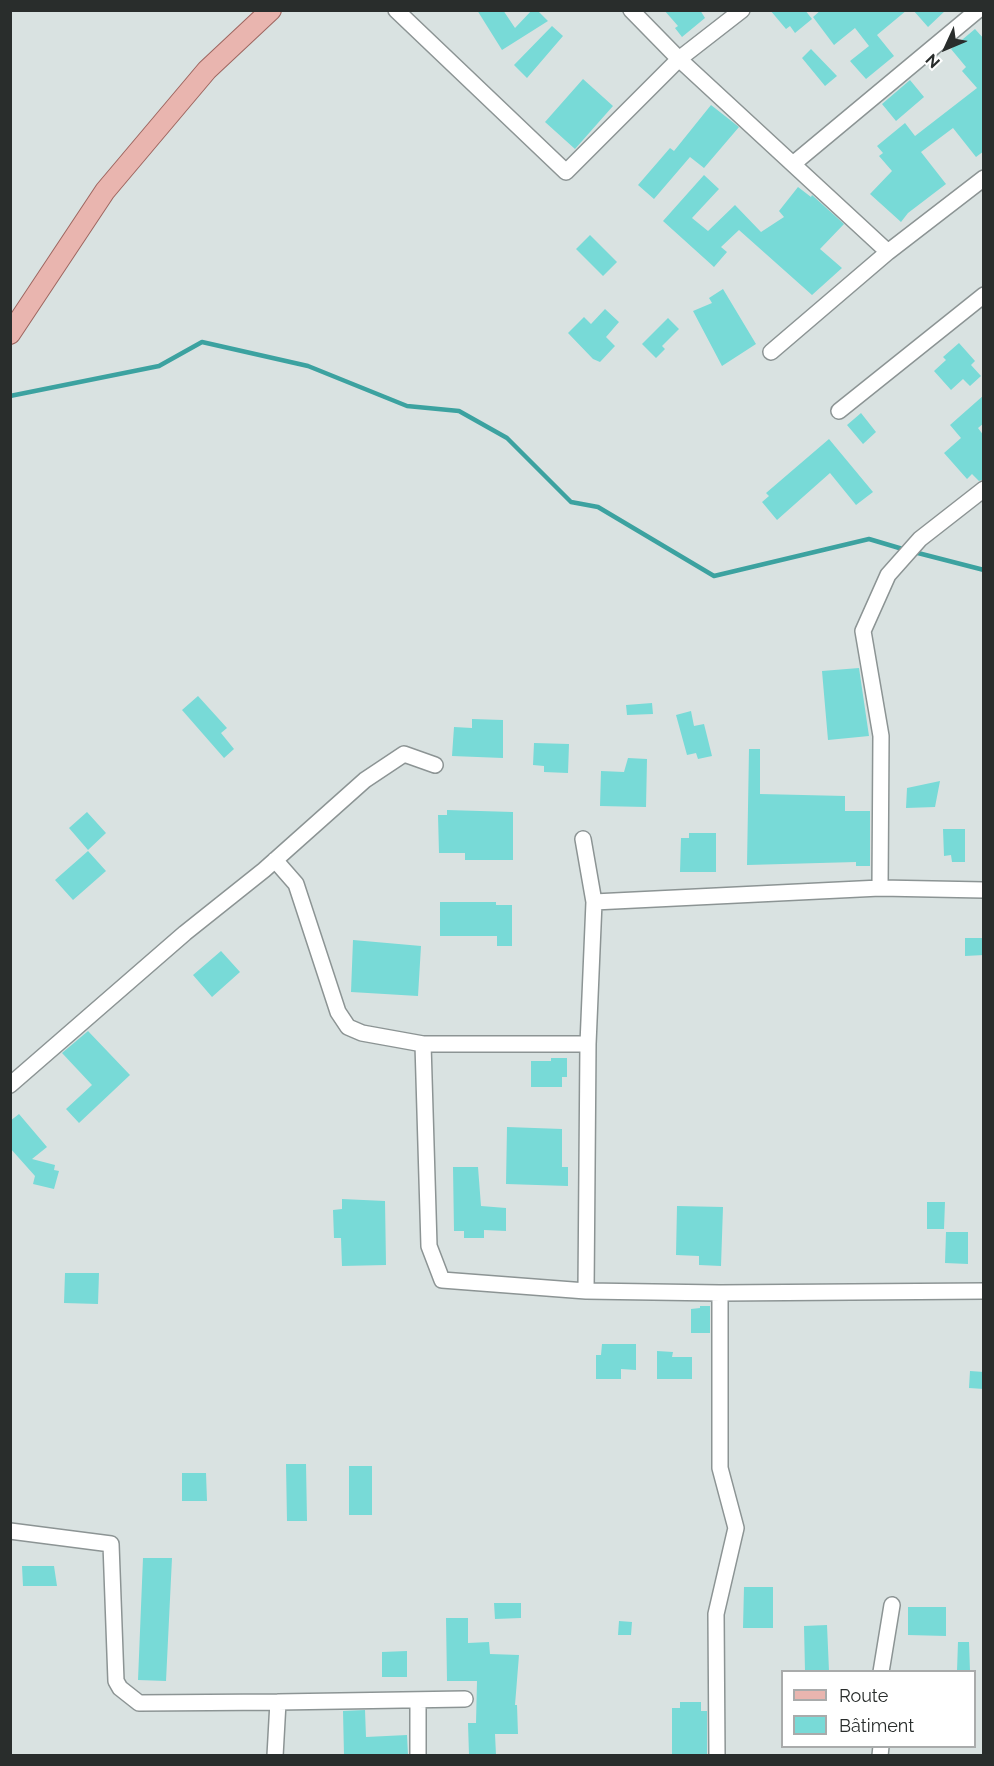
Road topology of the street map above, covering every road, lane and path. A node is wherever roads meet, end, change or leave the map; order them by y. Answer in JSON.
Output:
{"nodes":[{"id":1,"x":271,"y":10,"type":"edge"},
{"id":2,"x":396,"y":10,"type":"edge"},
{"id":3,"x":631,"y":10,"type":"edge"},
{"id":4,"x":742,"y":10,"type":"edge"},
{"id":5,"x":978,"y":10,"type":"edge"},
{"id":6,"x":679,"y":59,"type":"junction"},
{"id":7,"x":793,"y":164,"type":"junction"},
{"id":8,"x":984,"y":178,"type":"edge"},
{"id":9,"x":888,"y":252,"type":"junction"},
{"id":10,"x":984,"y":295,"type":"edge"},
{"id":11,"x":10,"y":334,"type":"edge"},
{"id":12,"x":771,"y":352,"type":"dead end"},
{"id":13,"x":840,"y":411,"type":"dead end"},
{"id":14,"x":984,"y":489,"type":"edge"},
{"id":15,"x":435,"y":765,"type":"dead end"},
{"id":16,"x":583,"y":839,"type":"dead end"},
{"id":17,"x":275,"y":860,"type":"junction"},
{"id":18,"x":880,"y":888,"type":"junction"},
{"id":19,"x":984,"y":890,"type":"edge"},
{"id":20,"x":594,"y":902,"type":"junction"},
{"id":21,"x":423,"y":1044,"type":"junction"},
{"id":22,"x":588,"y":1044,"type":"junction"},
{"id":23,"x":10,"y":1084,"type":"edge"},
{"id":24,"x":586,"y":1291,"type":"junction"},
{"id":25,"x":984,"y":1291,"type":"edge"},
{"id":26,"x":720,"y":1293,"type":"junction"},
{"id":27,"x":10,"y":1531,"type":"edge"},
{"id":28,"x":892,"y":1605,"type":"dead end"},
{"id":29,"x":881,"y":1670,"type":"edge"},
{"id":30,"x":465,"y":1699,"type":"dead end"},
{"id":31,"x":418,"y":1700,"type":"junction"},
{"id":32,"x":278,"y":1702,"type":"junction"},
{"id":33,"x":275,"y":1755,"type":"edge"},
{"id":34,"x":418,"y":1755,"type":"edge"},
{"id":35,"x":717,"y":1755,"type":"edge"}],
"edges":[{"from":1,"to":11,"type":"main road"},
{"from":2,"to":6,"type":"street"},
{"from":3,"to":6,"type":"street"},
{"from":4,"to":6,"type":"street"},
{"from":5,"to":7,"type":"street"},
{"from":6,"to":7,"type":"street"},
{"from":7,"to":9,"type":"street"},
{"from":8,"to":9,"type":"street"},
{"from":9,"to":12,"type":"street"},
{"from":10,"to":13,"type":"street"},
{"from":14,"to":18,"type":"street"},
{"from":15,"to":17,"type":"street"},
{"from":16,"to":20,"type":"street"},
{"from":17,"to":21,"type":"street"},
{"from":17,"to":23,"type":"street"},
{"from":18,"to":19,"type":"street"},
{"from":18,"to":20,"type":"street"},
{"from":20,"to":22,"type":"street"},
{"from":21,"to":22,"type":"street"},
{"from":21,"to":24,"type":"street"},
{"from":22,"to":24,"type":"street"},
{"from":24,"to":26,"type":"street"},
{"from":25,"to":26,"type":"street"},
{"from":26,"to":35,"type":"street"},
{"from":27,"to":32,"type":"street"},
{"from":28,"to":29,"type":"street"},
{"from":30,"to":31,"type":"street"},
{"from":31,"to":32,"type":"street"},
{"from":31,"to":34,"type":"street"},
{"from":32,"to":33,"type":"street"}]}
